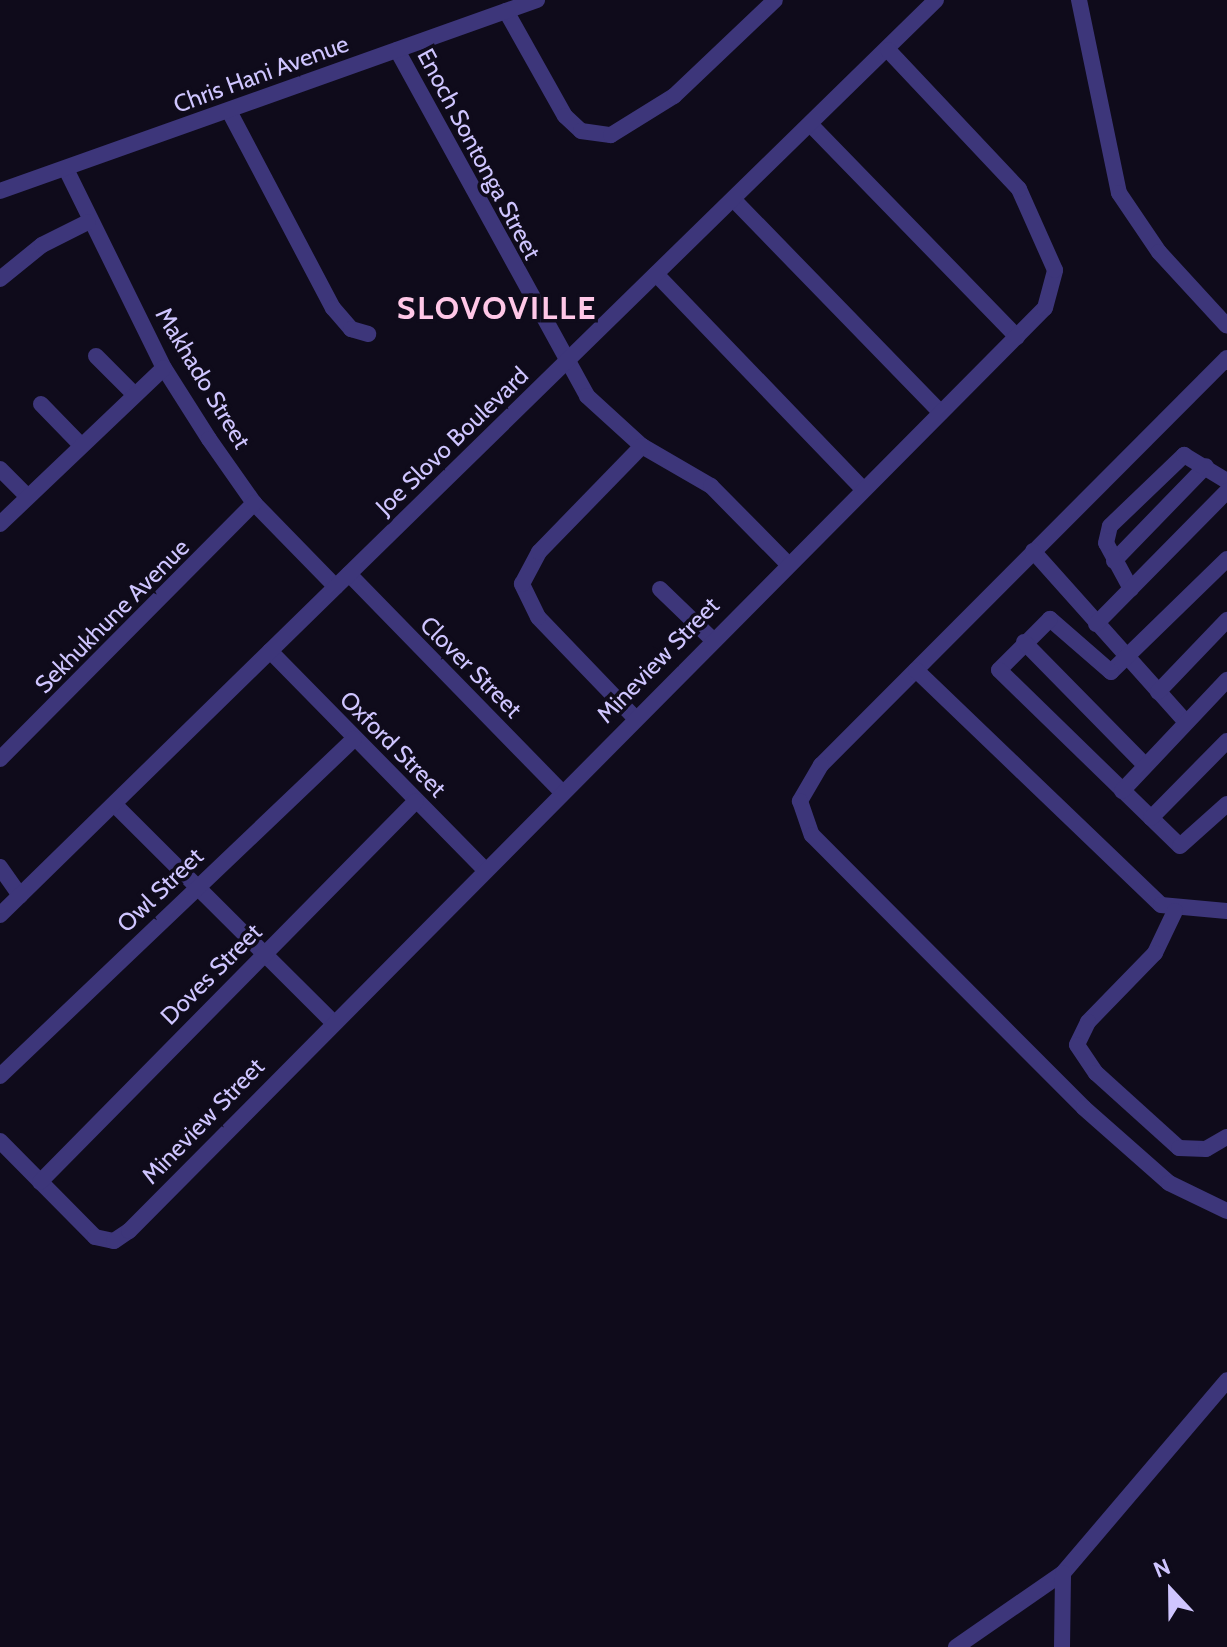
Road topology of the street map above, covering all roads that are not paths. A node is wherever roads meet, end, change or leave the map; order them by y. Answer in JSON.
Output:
{"nodes":[{"id":1,"x":537,"y":0,"type":"edge"},
{"id":2,"x":775,"y":0,"type":"edge"},
{"id":3,"x":936,"y":0,"type":"edge"},
{"id":4,"x":1079,"y":0,"type":"edge"},
{"id":5,"x":506,"y":11,"type":"junction"},
{"id":6,"x":397,"y":50,"type":"junction"},
{"id":7,"x":888,"y":50,"type":"junction"},
{"id":8,"x":229,"y":111,"type":"junction"},
{"id":9,"x":810,"y":124,"type":"junction"},
{"id":10,"x":66,"y":169,"type":"junction"},
{"id":11,"x":0,"y":191,"type":"edge"},
{"id":12,"x":733,"y":199,"type":"junction"},
{"id":13,"x":88,"y":222,"type":"junction"},
{"id":14,"x":656,"y":274,"type":"junction"},
{"id":15,"x":0,"y":279,"type":"edge"},
{"id":16,"x":1227,"y":326,"type":"edge"},
{"id":17,"x":368,"y":334,"type":"dead end"},
{"id":18,"x":1017,"y":337,"type":"junction"},
{"id":19,"x":96,"y":356,"type":"dead end"},
{"id":20,"x":1227,"y":358,"type":"edge"},
{"id":21,"x":566,"y":363,"type":"junction"},
{"id":22,"x":164,"y":368,"type":"junction"},
{"id":23,"x":132,"y":392,"type":"junction"},
{"id":24,"x":41,"y":404,"type":"dead end"},
{"id":25,"x":941,"y":413,"type":"junction"},
{"id":26,"x":78,"y":442,"type":"junction"},
{"id":27,"x":642,"y":446,"type":"junction"},
{"id":28,"x":1206,"y":466,"type":"junction"},
{"id":29,"x":0,"y":469,"type":"edge"},
{"id":30,"x":1227,"y":481,"type":"edge"},
{"id":31,"x":863,"y":489,"type":"junction"},
{"id":32,"x":1227,"y":491,"type":"edge"},
{"id":33,"x":26,"y":495,"type":"junction"},
{"id":34,"x":254,"y":503,"type":"junction"},
{"id":35,"x":0,"y":524,"type":"edge"},
{"id":36,"x":1033,"y":551,"type":"junction"},
{"id":37,"x":1227,"y":559,"type":"edge"},
{"id":38,"x":1114,"y":561,"type":"junction"},
{"id":39,"x":788,"y":564,"type":"junction"},
{"id":40,"x":349,"y":574,"type":"junction"},
{"id":41,"x":336,"y":587,"type":"junction"},
{"id":42,"x":660,"y":589,"type":"dead end"},
{"id":43,"x":1131,"y":589,"type":"junction"},
{"id":44,"x":1227,"y":620,"type":"edge"},
{"id":45,"x":1096,"y":624,"type":"junction"},
{"id":46,"x":712,"y":639,"type":"junction"},
{"id":47,"x":1024,"y":642,"type":"junction"},
{"id":48,"x":270,"y":651,"type":"junction"},
{"id":49,"x":1126,"y":658,"type":"junction"},
{"id":50,"x":916,"y":670,"type":"junction"},
{"id":51,"x":1227,"y":680,"type":"edge"},
{"id":52,"x":1158,"y":692,"type":"junction"},
{"id":53,"x":636,"y":719,"type":"junction"},
{"id":54,"x":1186,"y":722,"type":"junction"},
{"id":55,"x":354,"y":739,"type":"junction"},
{"id":56,"x":1227,"y":741,"type":"edge"},
{"id":57,"x":0,"y":759,"type":"edge"},
{"id":58,"x":1145,"y":765,"type":"junction"},
{"id":59,"x":1122,"y":791,"type":"junction"},
{"id":60,"x":562,"y":792,"type":"junction"},
{"id":61,"x":416,"y":801,"type":"junction"},
{"id":62,"x":1227,"y":804,"type":"edge"},
{"id":63,"x":115,"y":805,"type":"junction"},
{"id":64,"x":1151,"y":818,"type":"junction"},
{"id":65,"x":0,"y":867,"type":"edge"},
{"id":66,"x":484,"y":869,"type":"junction"},
{"id":67,"x":198,"y":887,"type":"junction"},
{"id":68,"x":20,"y":896,"type":"junction"},
{"id":69,"x":1175,"y":911,"type":"junction"},
{"id":70,"x":1227,"y":911,"type":"edge"},
{"id":71,"x":0,"y":915,"type":"edge"},
{"id":72,"x":265,"y":954,"type":"junction"},
{"id":73,"x":331,"y":1020,"type":"junction"},
{"id":74,"x":0,"y":1076,"type":"edge"},
{"id":75,"x":1227,"y":1137,"type":"edge"},
{"id":76,"x":0,"y":1141,"type":"edge"},
{"id":77,"x":40,"y":1182,"type":"junction"},
{"id":78,"x":1227,"y":1211,"type":"edge"},
{"id":79,"x":1227,"y":1380,"type":"edge"},
{"id":80,"x":1063,"y":1573,"type":"junction"},
{"id":81,"x":956,"y":1647,"type":"edge"},
{"id":82,"x":1062,"y":1647,"type":"edge"}],
"edges":[{"from":1,"to":5,"type":"street","name":"Chris Hani Avenue"},
{"from":2,"to":5,"type":"street"},
{"from":3,"to":7,"type":"street","name":"Joe Slovo Boulevard"},
{"from":4,"to":16,"type":"street"},
{"from":5,"to":6,"type":"street","name":"Chris Hani Avenue"},
{"from":6,"to":8,"type":"street","name":"Chris Hani Avenue"},
{"from":6,"to":21,"type":"street","name":"Enoch Sontonga Street"},
{"from":7,"to":9,"type":"street","name":"Joe Slovo Boulevard"},
{"from":7,"to":18,"type":"street","name":"Mineview Street"},
{"from":8,"to":10,"type":"street","name":"Chris Hani Avenue"},
{"from":8,"to":17,"type":"street"},
{"from":9,"to":12,"type":"street","name":"Joe Slovo Boulevard"},
{"from":9,"to":18,"type":"street"},
{"from":10,"to":11,"type":"street","name":"Chris Hani Avenue"},
{"from":10,"to":13,"type":"street","name":"Makhado Street"},
{"from":12,"to":14,"type":"street","name":"Joe Slovo Boulevard"},
{"from":12,"to":25,"type":"street"},
{"from":13,"to":15,"type":"street"},
{"from":13,"to":22,"type":"street","name":"Makhado Street"},
{"from":14,"to":21,"type":"street","name":"Joe Slovo Boulevard"},
{"from":14,"to":31,"type":"street"},
{"from":18,"to":25,"type":"street","name":"Mineview Street"},
{"from":19,"to":23,"type":"street"},
{"from":20,"to":36,"type":"street"},
{"from":21,"to":27,"type":"street","name":"Enoch Sontonga Street"},
{"from":21,"to":40,"type":"street","name":"Joe Slovo Boulevard"},
{"from":22,"to":23,"type":"street"},
{"from":22,"to":34,"type":"street","name":"Makhado Street"},
{"from":23,"to":26,"type":"street"},
{"from":24,"to":26,"type":"street"},
{"from":25,"to":31,"type":"street","name":"Mineview Street"},
{"from":26,"to":33,"type":"street"},
{"from":27,"to":39,"type":"street","name":"Enoch Sontonga Street"},
{"from":27,"to":53,"type":"street"},
{"from":28,"to":30,"type":"street"},
{"from":28,"to":38,"type":"street"},
{"from":28,"to":38,"type":"street"},
{"from":29,"to":33,"type":"street"},
{"from":31,"to":39,"type":"street","name":"Mineview Street"},
{"from":32,"to":43,"type":"street"},
{"from":33,"to":35,"type":"street"},
{"from":34,"to":41,"type":"street","name":"Makhado Street"},
{"from":34,"to":57,"type":"street","name":"Sekhukhune Avenue"},
{"from":36,"to":45,"type":"street"},
{"from":36,"to":50,"type":"street"},
{"from":37,"to":49,"type":"street"},
{"from":38,"to":43,"type":"street"},
{"from":39,"to":46,"type":"street","name":"Mineview Street"},
{"from":40,"to":41,"type":"street","name":"Joe Slovo Boulevard"},
{"from":40,"to":60,"type":"street","name":"Clover Street"},
{"from":41,"to":48,"type":"street","name":"Joe Slovo Boulevard"},
{"from":42,"to":46,"type":"street"},
{"from":43,"to":45,"type":"street"},
{"from":44,"to":52,"type":"street"},
{"from":45,"to":49,"type":"street"},
{"from":46,"to":53,"type":"street","name":"Mineview Street"},
{"from":47,"to":49,"type":"street"},
{"from":47,"to":58,"type":"street"},
{"from":47,"to":59,"type":"street"},
{"from":48,"to":55,"type":"street","name":"Oxford Street"},
{"from":48,"to":63,"type":"street","name":"Joe Slovo Boulevard"},
{"from":49,"to":52,"type":"street"},
{"from":50,"to":69,"type":"street"},
{"from":50,"to":78,"type":"street"},
{"from":51,"to":54,"type":"street"},
{"from":52,"to":54,"type":"street"},
{"from":53,"to":60,"type":"street","name":"Mineview Street"},
{"from":54,"to":58,"type":"street"},
{"from":55,"to":61,"type":"street","name":"Oxford Street"},
{"from":55,"to":67,"type":"street","name":"Owl Street"},
{"from":56,"to":64,"type":"street"},
{"from":58,"to":59,"type":"street"},
{"from":59,"to":64,"type":"street"},
{"from":60,"to":66,"type":"street","name":"Mineview Street"},
{"from":61,"to":66,"type":"street","name":"Oxford Street"},
{"from":61,"to":72,"type":"street","name":"Doves Street"},
{"from":62,"to":64,"type":"street"},
{"from":63,"to":67,"type":"street"},
{"from":63,"to":68,"type":"street","name":"Joe Slovo Boulevard"},
{"from":65,"to":68,"type":"street"},
{"from":66,"to":73,"type":"street","name":"Mineview Street"},
{"from":67,"to":72,"type":"street"},
{"from":67,"to":74,"type":"street","name":"Owl Street"},
{"from":68,"to":71,"type":"street","name":"Joe Slovo Boulevard"},
{"from":69,"to":70,"type":"street"},
{"from":69,"to":75,"type":"street"},
{"from":72,"to":73,"type":"street"},
{"from":72,"to":77,"type":"street","name":"Doves Street"},
{"from":73,"to":77,"type":"street","name":"Mineview Street"},
{"from":76,"to":77,"type":"street"},
{"from":79,"to":80,"type":"street"},
{"from":80,"to":81,"type":"street"},
{"from":80,"to":82,"type":"street"}]}
